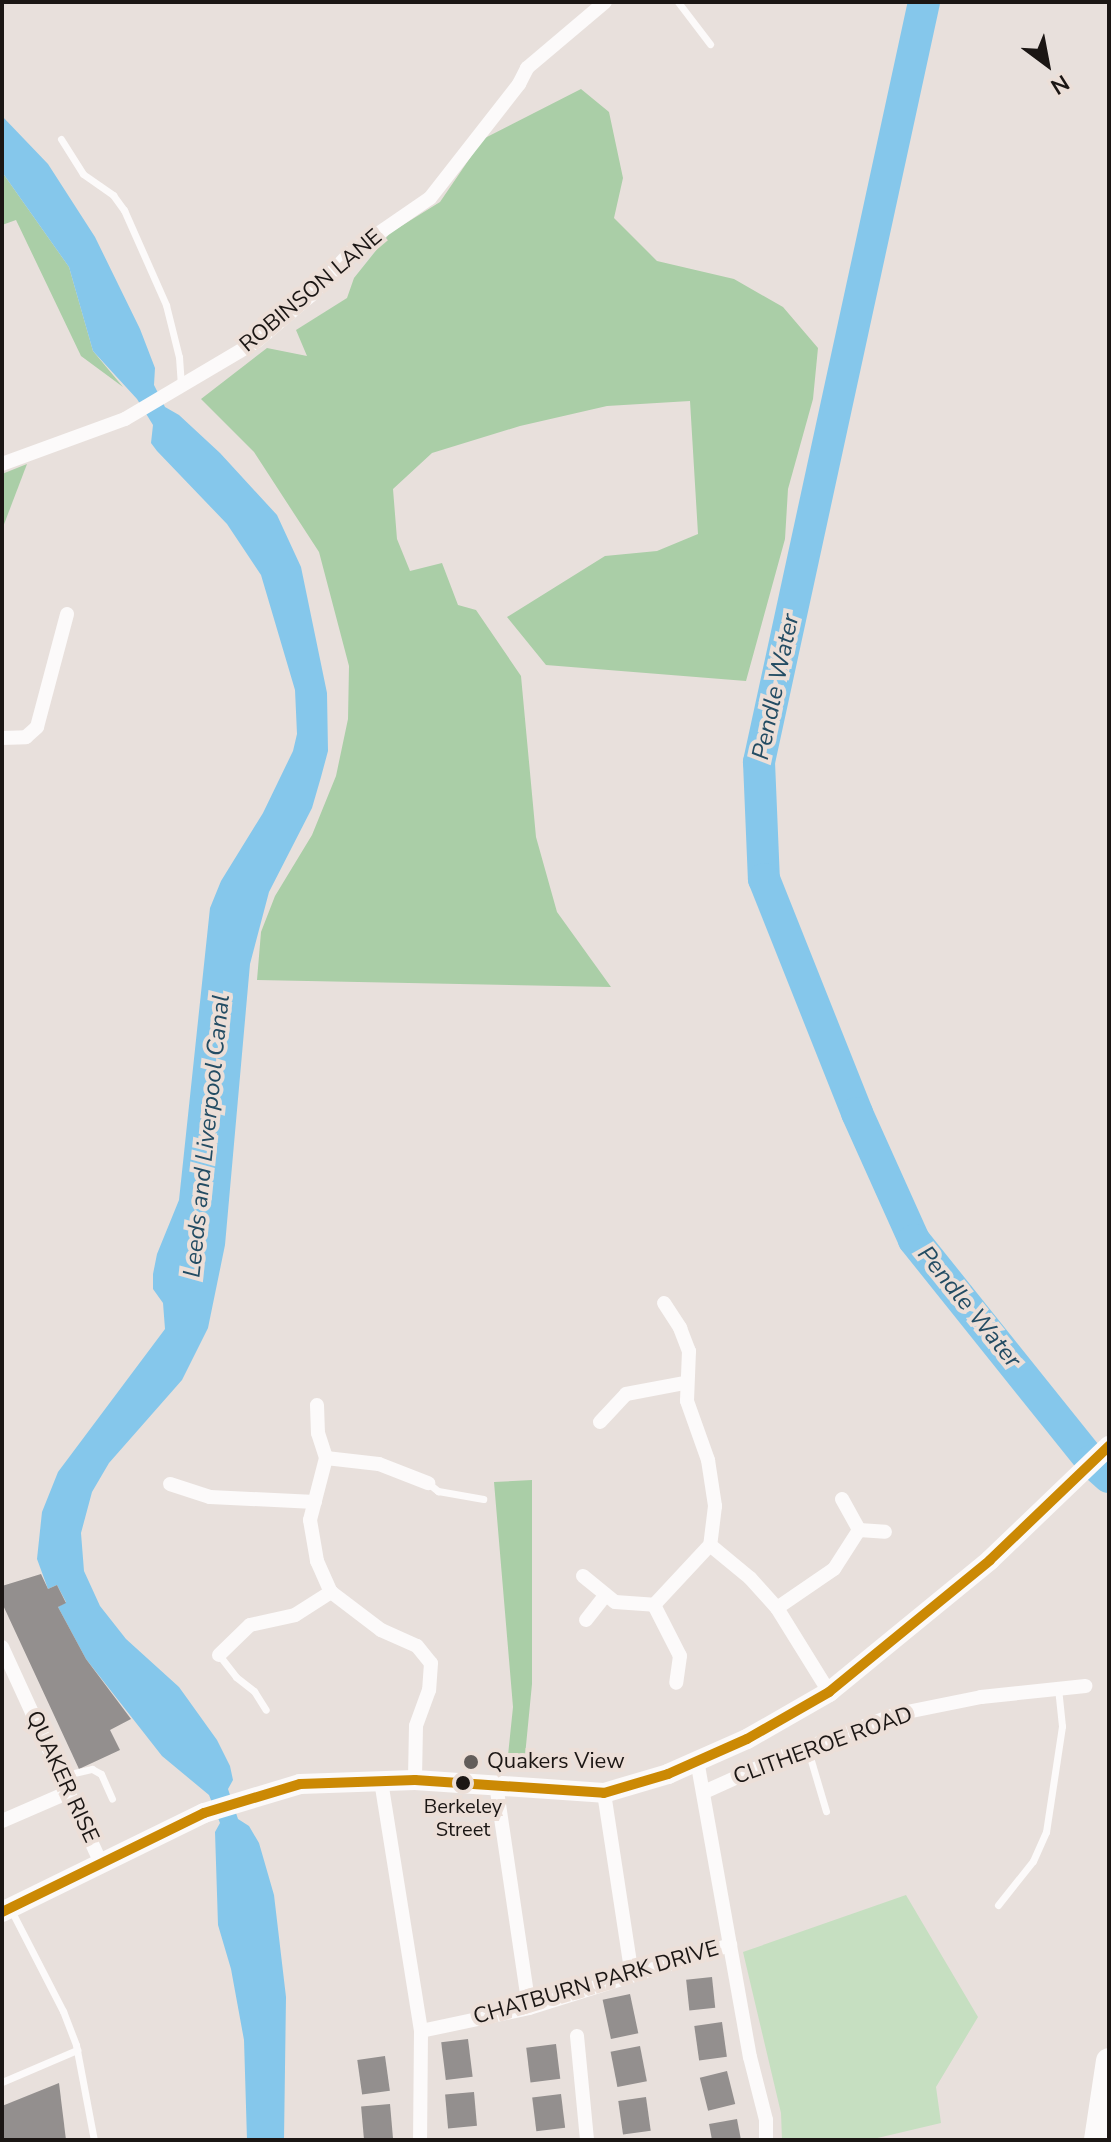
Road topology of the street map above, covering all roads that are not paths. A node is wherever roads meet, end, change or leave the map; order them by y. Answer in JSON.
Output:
{"nodes":[{"id":1,"x":605,"y":2,"type":"edge"},
{"id":2,"x":678,"y":2,"type":"edge"},
{"id":3,"x":710,"y":44,"type":"dead end"},
{"id":4,"x":61,"y":139,"type":"dead end"},
{"id":5,"x":175,"y":391,"type":"junction"},
{"id":6,"x":2,"y":464,"type":"edge"},
{"id":7,"x":67,"y":614,"type":"dead end"},
{"id":8,"x":2,"y":738,"type":"edge"},
{"id":9,"x":664,"y":1303,"type":"dead end"},
{"id":10,"x":685,"y":1383,"type":"junction"},
{"id":11,"x":317,"y":1405,"type":"dead end"},
{"id":12,"x":600,"y":1422,"type":"dead end"},
{"id":13,"x":1109,"y":1446,"type":"edge"},
{"id":14,"x":326,"y":1458,"type":"junction"},
{"id":15,"x":428,"y":1483,"type":"joint"},
{"id":16,"x":170,"y":1484,"type":"dead end"},
{"id":17,"x":483,"y":1499,"type":"dead end"},
{"id":18,"x":842,"y":1499,"type":"dead end"},
{"id":19,"x":315,"y":1502,"type":"junction"},
{"id":20,"x":859,"y":1530,"type":"junction"},
{"id":21,"x":885,"y":1532,"type":"dead end"},
{"id":22,"x":710,"y":1545,"type":"junction"},
{"id":23,"x":583,"y":1576,"type":"dead end"},
{"id":24,"x":331,"y":1592,"type":"junction"},
{"id":25,"x":605,"y":1596,"type":"junction"},
{"id":26,"x":654,"y":1605,"type":"junction"},
{"id":27,"x":777,"y":1608,"type":"junction"},
{"id":28,"x":586,"y":1620,"type":"dead end"},
{"id":29,"x":2,"y":1647,"type":"edge"},
{"id":30,"x":219,"y":1655,"type":"joint"},
{"id":31,"x":676,"y":1683,"type":"dead end"},
{"id":32,"x":1085,"y":1686,"type":"dead end"},
{"id":33,"x":1058,"y":1689,"type":"junction"},
{"id":34,"x":829,"y":1692,"type":"junction"},
{"id":35,"x":266,"y":1710,"type":"dead end"},
{"id":36,"x":807,"y":1747,"type":"junction"},
{"id":37,"x":697,"y":1760,"type":"junction"},
{"id":38,"x":61,"y":1776,"type":"junction"},
{"id":39,"x":415,"y":1780,"type":"junction"},
{"id":40,"x":381,"y":1781,"type":"junction"},
{"id":41,"x":496,"y":1784,"type":"junction"},
{"id":42,"x":69,"y":1792,"type":"junction"},
{"id":43,"x":704,"y":1792,"type":"junction"},
{"id":44,"x":604,"y":1793,"type":"junction"},
{"id":45,"x":112,"y":1799,"type":"dead end"},
{"id":46,"x":826,"y":1811,"type":"dead end"},
{"id":47,"x":2,"y":1821,"type":"edge"},
{"id":48,"x":101,"y":1863,"type":"junction"},
{"id":49,"x":998,"y":1905,"type":"dead end"},
{"id":50,"x":6,"y":1910,"type":"edge"},
{"id":51,"x":730,"y":1945,"type":"junction"},
{"id":52,"x":632,"y":1975,"type":"junction"},
{"id":53,"x":529,"y":2008,"type":"junction"},
{"id":54,"x":421,"y":2031,"type":"junction"},
{"id":55,"x":577,"y":2036,"type":"dead end"},
{"id":56,"x":77,"y":2050,"type":"junction"},
{"id":57,"x":1109,"y":2061,"type":"edge"},
{"id":58,"x":2,"y":2082,"type":"edge"},
{"id":59,"x":94,"y":2140,"type":"edge"},
{"id":60,"x":420,"y":2140,"type":"edge"},
{"id":61,"x":587,"y":2140,"type":"edge"},
{"id":62,"x":766,"y":2140,"type":"edge"},
{"id":63,"x":1097,"y":2140,"type":"edge"}],
"edges":[{"from":1,"to":5,"type":"street","name":"ROBINSON LANE"},
{"from":2,"to":3,"type":"lane"},
{"from":4,"to":5,"type":"lane"},
{"from":5,"to":6,"type":"street","name":"ROBINSON LANE"},
{"from":7,"to":8,"type":"street"},
{"from":9,"to":10,"type":"street"},
{"from":10,"to":12,"type":"street"},
{"from":10,"to":22,"type":"street"},
{"from":11,"to":14,"type":"street"},
{"from":13,"to":34,"type":"main road","name":"CLITHEROE ROAD"},
{"from":14,"to":15,"type":"street"},
{"from":14,"to":19,"type":"street"},
{"from":15,"to":17,"type":"lane"},
{"from":16,"to":19,"type":"street"},
{"from":18,"to":20,"type":"street"},
{"from":19,"to":24,"type":"street"},
{"from":20,"to":21,"type":"street"},
{"from":20,"to":27,"type":"street"},
{"from":22,"to":26,"type":"street"},
{"from":22,"to":27,"type":"street"},
{"from":23,"to":25,"type":"street"},
{"from":24,"to":30,"type":"street"},
{"from":24,"to":39,"type":"street"},
{"from":25,"to":26,"type":"street"},
{"from":25,"to":28,"type":"street"},
{"from":26,"to":31,"type":"street"},
{"from":27,"to":34,"type":"street"},
{"from":29,"to":38,"type":"street","name":"QUAKER RISE"},
{"from":30,"to":35,"type":"lane"},
{"from":32,"to":33,"type":"street","name":"CLITHEROE ROAD"},
{"from":33,"to":36,"type":"street","name":"CLITHEROE ROAD"},
{"from":33,"to":49,"type":"lane"},
{"from":34,"to":37,"type":"main road","name":"CLITHEROE ROAD"},
{"from":36,"to":43,"type":"street","name":"CLITHEROE ROAD"},
{"from":36,"to":46,"type":"lane"},
{"from":37,"to":43,"type":"street"},
{"from":37,"to":44,"type":"main road","name":"CLITHEROE ROAD"},
{"from":38,"to":42,"type":"street","name":"QUAKER RISE"},
{"from":38,"to":45,"type":"lane"},
{"from":39,"to":40,"type":"main road","name":"CLITHEROE ROAD"},
{"from":39,"to":41,"type":"main road","name":"CLITHEROE ROAD"},
{"from":40,"to":48,"type":"main road","name":"CLITHEROE ROAD"},
{"from":40,"to":54,"type":"street"},
{"from":41,"to":44,"type":"main road","name":"CLITHEROE ROAD"},
{"from":41,"to":53,"type":"street"},
{"from":42,"to":47,"type":"street"},
{"from":42,"to":48,"type":"street","name":"QUAKER RISE"},
{"from":43,"to":51,"type":"street"},
{"from":44,"to":52,"type":"street"},
{"from":48,"to":50,"type":"main road","name":"CLITHEROE ROAD"},
{"from":50,"to":56,"type":"lane"},
{"from":51,"to":52,"type":"street","name":"CHATBURN PARK DRIVE"},
{"from":51,"to":62,"type":"street","name":"CHATBURN PARK DRIVE"},
{"from":52,"to":53,"type":"street","name":"CHATBURN PARK DRIVE"},
{"from":53,"to":54,"type":"street","name":"CHATBURN PARK DRIVE"},
{"from":54,"to":60,"type":"street"},
{"from":55,"to":61,"type":"street"},
{"from":56,"to":58,"type":"lane"},
{"from":56,"to":59,"type":"lane"},
{"from":57,"to":63,"type":"highway"}]}
